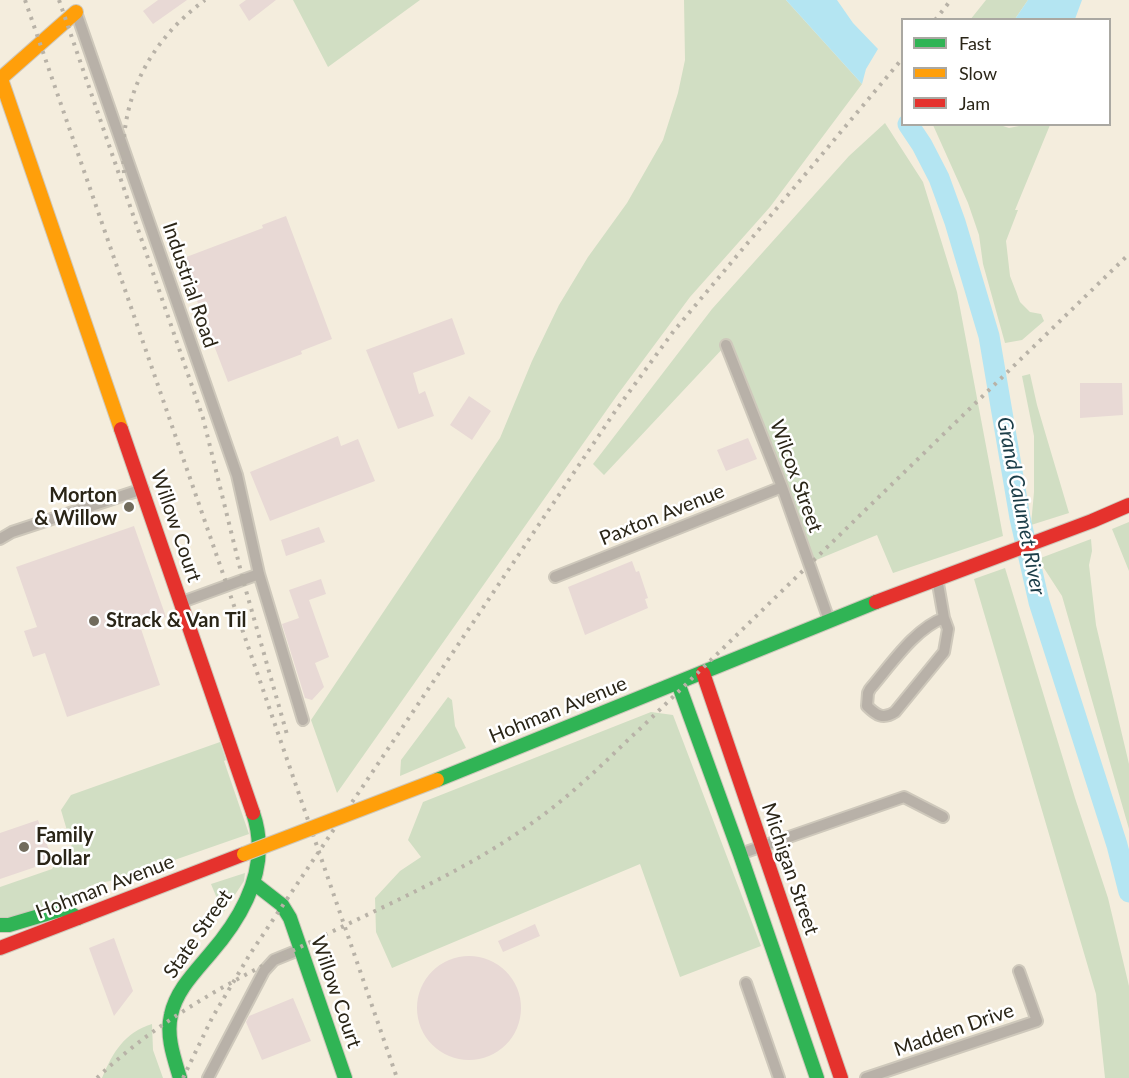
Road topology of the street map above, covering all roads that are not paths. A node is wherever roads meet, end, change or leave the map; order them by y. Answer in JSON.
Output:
{"nodes":[{"id":1,"x":76,"y":12,"type":"joint"},
{"id":2,"x":0,"y":78,"type":"edge"},
{"id":3,"x":726,"y":345,"type":"dead end"},
{"id":4,"x":782,"y":487,"type":"junction"},
{"id":5,"x":142,"y":489,"type":"junction"},
{"id":6,"x":1129,"y":505,"type":"edge"},
{"id":7,"x":0,"y":539,"type":"edge"},
{"id":8,"x":259,"y":574,"type":"junction"},
{"id":9,"x":555,"y":577,"type":"dead end"},
{"id":10,"x":937,"y":578,"type":"junction"},
{"id":11,"x":182,"y":602,"type":"junction"},
{"id":12,"x":944,"y":618,"type":"junction"},
{"id":13,"x":829,"y":620,"type":"junction"},
{"id":14,"x":703,"y":673,"type":"junction"},
{"id":15,"x":678,"y":683,"type":"junction"},
{"id":16,"x":303,"y":720,"type":"dead end"},
{"id":17,"x":943,"y":817,"type":"dead end"},
{"id":18,"x":762,"y":847,"type":"junction"},
{"id":19,"x":740,"y":854,"type":"junction"},
{"id":20,"x":255,"y":884,"type":"junction"},
{"id":21,"x":78,"y":918,"type":"junction"},
{"id":22,"x":0,"y":925,"type":"edge"},
{"id":23,"x":0,"y":948,"type":"edge"},
{"id":24,"x":301,"y":949,"type":"junction"},
{"id":25,"x":1019,"y":971,"type":"dead end"},
{"id":26,"x":746,"y":983,"type":"dead end"},
{"id":27,"x":180,"y":1078,"type":"edge"},
{"id":28,"x":208,"y":1078,"type":"edge"},
{"id":29,"x":345,"y":1078,"type":"edge"},
{"id":30,"x":779,"y":1078,"type":"edge"},
{"id":31,"x":817,"y":1078,"type":"edge"},
{"id":32,"x":841,"y":1078,"type":"edge"},
{"id":33,"x":866,"y":1078,"type":"edge"}],
"edges":[{"from":1,"to":2,"type":"main road"},
{"from":1,"to":8,"type":"street","name":"Industrial Road"},
{"from":2,"to":5,"type":"main road","name":"Willow Court"},
{"from":3,"to":4,"type":"street","name":"Wilcox Street"},
{"from":4,"to":9,"type":"street","name":"Paxton Avenue"},
{"from":4,"to":13,"type":"street","name":"Wilcox Street"},
{"from":5,"to":7,"type":"street"},
{"from":5,"to":11,"type":"main road","name":"Willow Court"},
{"from":6,"to":10,"type":"main road","name":"Hohman Avenue"},
{"from":8,"to":11,"type":"street"},
{"from":8,"to":16,"type":"street","name":"Industrial Road"},
{"from":10,"to":12,"type":"street"},
{"from":10,"to":13,"type":"main road","name":"Hohman Avenue"},
{"from":11,"to":20,"type":"main road","name":"Willow Court"},
{"from":12,"to":12,"type":"street"},
{"from":13,"to":14,"type":"main road","name":"Hohman Avenue"},
{"from":14,"to":15,"type":"main road","name":"Hohman Avenue"},
{"from":14,"to":18,"type":"main road","name":"Michigan Street"},
{"from":15,"to":19,"type":"main road"},
{"from":15,"to":21,"type":"main road","name":"Hohman Avenue","bridge":true},
{"from":17,"to":18,"type":"street"},
{"from":18,"to":19,"type":"street"},
{"from":18,"to":32,"type":"main road","name":"Michigan Street"},
{"from":19,"to":31,"type":"main road"},
{"from":20,"to":24,"type":"main road","name":"Willow Court"},
{"from":20,"to":27,"type":"main road","name":"State Street"},
{"from":21,"to":22,"type":"main road"},
{"from":21,"to":23,"type":"main road","name":"Hohman Avenue"},
{"from":24,"to":28,"type":"street"},
{"from":24,"to":29,"type":"main road","name":"Willow Court"},
{"from":25,"to":33,"type":"street","name":"Madden Drive"},
{"from":26,"to":30,"type":"street"}]}
